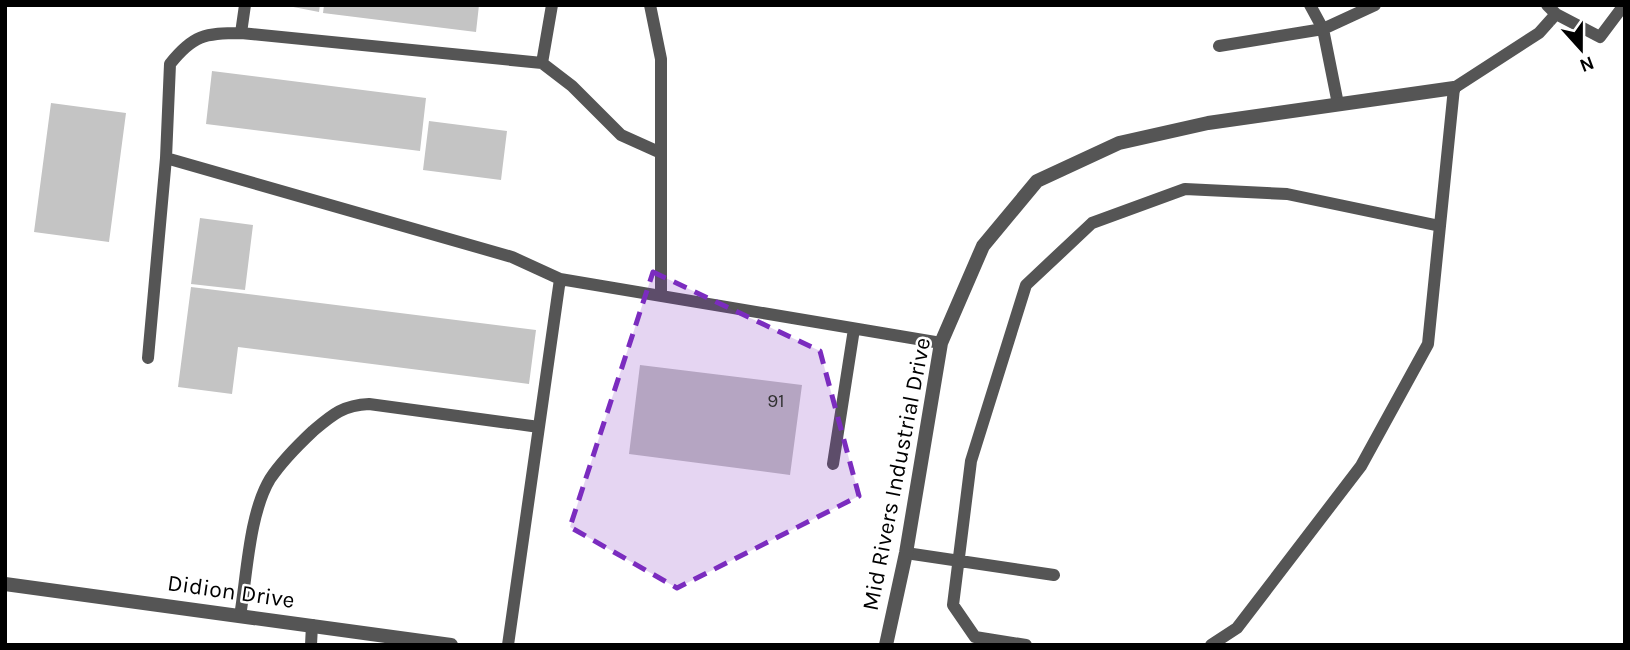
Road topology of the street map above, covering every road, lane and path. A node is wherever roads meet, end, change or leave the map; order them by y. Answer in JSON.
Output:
{"nodes":[{"id":1,"x":245,"y":5,"type":"edge"},
{"id":2,"x":552,"y":5,"type":"edge"},
{"id":3,"x":650,"y":5,"type":"edge"},
{"id":4,"x":1310,"y":5,"type":"edge"},
{"id":5,"x":1375,"y":5,"type":"edge"},
{"id":6,"x":1624,"y":5,"type":"edge"},
{"id":7,"x":1552,"y":10,"type":"edge"},
{"id":8,"x":1324,"y":29,"type":"junction"},
{"id":9,"x":241,"y":33,"type":"junction"},
{"id":10,"x":1219,"y":46,"type":"dead end"},
{"id":11,"x":542,"y":63,"type":"junction"},
{"id":12,"x":1454,"y":88,"type":"junction"},
{"id":13,"x":1338,"y":104,"type":"junction"},
{"id":14,"x":661,"y":153,"type":"junction"},
{"id":15,"x":166,"y":158,"type":"junction"},
{"id":16,"x":1440,"y":226,"type":"junction"},
{"id":17,"x":561,"y":279,"type":"junction"},
{"id":18,"x":661,"y":296,"type":"junction"},
{"id":19,"x":853,"y":328,"type":"junction"},
{"id":20,"x":941,"y":343,"type":"junction"},
{"id":21,"x":148,"y":358,"type":"dead end"},
{"id":22,"x":539,"y":427,"type":"junction"},
{"id":23,"x":833,"y":464,"type":"dead end"},
{"id":24,"x":906,"y":553,"type":"junction"},
{"id":25,"x":958,"y":560,"type":"junction"},
{"id":26,"x":1054,"y":575,"type":"dead end"},
{"id":27,"x":5,"y":584,"type":"edge"},
{"id":28,"x":240,"y":616,"type":"junction"},
{"id":29,"x":312,"y":625,"type":"junction"},
{"id":30,"x":311,"y":645,"type":"edge"},
{"id":31,"x":451,"y":645,"type":"edge"},
{"id":32,"x":508,"y":645,"type":"edge"},
{"id":33,"x":886,"y":645,"type":"edge"},
{"id":34,"x":1026,"y":645,"type":"edge"},
{"id":35,"x":1210,"y":645,"type":"edge"}],
"edges":[{"from":1,"to":9,"type":"lane"},
{"from":2,"to":11,"type":"lane"},
{"from":3,"to":14,"type":"lane"},
{"from":4,"to":8,"type":"lane"},
{"from":5,"to":8,"type":"lane"},
{"from":6,"to":7,"type":"lane"},
{"from":7,"to":12,"type":"lane"},
{"from":8,"to":10,"type":"lane"},
{"from":8,"to":13,"type":"lane"},
{"from":9,"to":11,"type":"lane"},
{"from":9,"to":15,"type":"lane"},
{"from":11,"to":14,"type":"lane"},
{"from":12,"to":13,"type":"street","name":"Mid Rivers Industrial Drive"},
{"from":12,"to":16,"type":"lane"},
{"from":13,"to":20,"type":"street","name":"Mid Rivers Industrial Drive"},
{"from":14,"to":18,"type":"lane"},
{"from":15,"to":17,"type":"lane"},
{"from":15,"to":21,"type":"lane"},
{"from":16,"to":25,"type":"lane"},
{"from":16,"to":35,"type":"lane"},
{"from":17,"to":18,"type":"lane"},
{"from":17,"to":22,"type":"lane"},
{"from":18,"to":19,"type":"lane"},
{"from":19,"to":20,"type":"lane"},
{"from":19,"to":23,"type":"lane"},
{"from":20,"to":24,"type":"street","name":"Mid Rivers Industrial Drive"},
{"from":22,"to":28,"type":"lane"},
{"from":22,"to":32,"type":"lane"},
{"from":24,"to":25,"type":"lane"},
{"from":24,"to":33,"type":"street","name":"Mid Rivers Industrial Drive"},
{"from":25,"to":26,"type":"lane"},
{"from":25,"to":34,"type":"lane"},
{"from":27,"to":28,"type":"street","name":"Didion Drive"},
{"from":28,"to":29,"type":"street","name":"Didion Drive"},
{"from":29,"to":30,"type":"lane"},
{"from":29,"to":31,"type":"street","name":"Didion Drive"}]}
